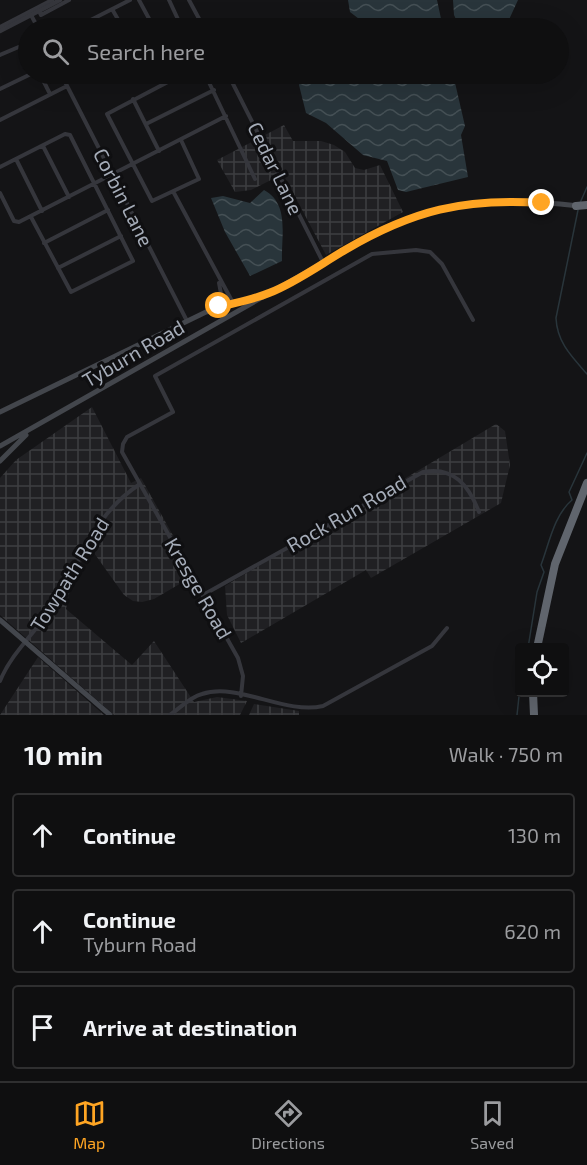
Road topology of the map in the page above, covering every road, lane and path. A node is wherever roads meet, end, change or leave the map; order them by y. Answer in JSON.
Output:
{"nodes":[{"id":1,"x":52,"y":0,"type":"edge"},
{"id":2,"x":60,"y":0,"type":"edge"},
{"id":3,"x":69,"y":0,"type":"edge"},
{"id":4,"x":117,"y":0,"type":"edge"},
{"id":5,"x":130,"y":0,"type":"edge"},
{"id":6,"x":139,"y":0,"type":"edge"},
{"id":7,"x":170,"y":0,"type":"edge"},
{"id":8,"x":189,"y":0,"type":"edge"},
{"id":9,"x":119,"y":5,"type":"junction"},
{"id":10,"x":112,"y":9,"type":"junction"},
{"id":11,"x":39,"y":11,"type":"junction"},
{"id":12,"x":31,"y":15,"type":"junction"},
{"id":13,"x":20,"y":18,"type":"edge"},
{"id":14,"x":24,"y":18,"type":"edge"},
{"id":15,"x":33,"y":18,"type":"edge"},
{"id":16,"x":95,"y":18,"type":"edge"},
{"id":17,"x":117,"y":18,"type":"edge"},
{"id":18,"x":149,"y":18,"type":"edge"},
{"id":19,"x":178,"y":18,"type":"edge"},
{"id":20,"x":199,"y":18,"type":"edge"},
{"id":21,"x":18,"y":19,"type":"edge"},
{"id":22,"x":18,"y":21,"type":"edge"},
{"id":23,"x":0,"y":29,"type":"edge"},
{"id":24,"x":18,"y":47,"type":"edge"},
{"id":25,"x":0,"y":55,"type":"edge"},
{"id":26,"x":18,"y":80,"type":"edge"},
{"id":27,"x":45,"y":84,"type":"edge"},
{"id":28,"x":163,"y":84,"type":"edge"},
{"id":29,"x":211,"y":84,"type":"edge"},
{"id":30,"x":233,"y":84,"type":"edge"},
{"id":31,"x":67,"y":86,"type":"joint"},
{"id":32,"x":0,"y":89,"type":"edge"},
{"id":33,"x":214,"y":90,"type":"junction"},
{"id":34,"x":50,"y":94,"type":"junction"},
{"id":35,"x":133,"y":99,"type":"junction"},
{"id":36,"x":226,"y":116,"type":"junction"},
{"id":37,"x":0,"y":120,"type":"edge"},
{"id":38,"x":146,"y":124,"type":"junction"},
{"id":39,"x":181,"y":140,"type":"junction"},
{"id":40,"x":42,"y":146,"type":"junction"},
{"id":41,"x":159,"y":151,"type":"junction"},
{"id":42,"x":16,"y":159,"type":"junction"},
{"id":43,"x":132,"y":165,"type":"junction"},
{"id":44,"x":0,"y":167,"type":"edge"},
{"id":45,"x":113,"y":175,"type":"junction"},
{"id":46,"x":255,"y":179,"type":"dead end"},
{"id":47,"x":95,"y":184,"type":"junction"},
{"id":48,"x":0,"y":192,"type":"edge"},
{"id":49,"x":174,"y":193,"type":"junction"},
{"id":50,"x":69,"y":197,"type":"junction"},
{"id":51,"x":2,"y":200,"type":"edge"},
{"id":52,"x":576,"y":206,"type":"joint"},
{"id":53,"x":587,"y":206,"type":"edge"},
{"id":54,"x":108,"y":210,"type":"junction"},
{"id":55,"x":42,"y":211,"type":"junction"},
{"id":56,"x":31,"y":217,"type":"junction"},
{"id":57,"x":122,"y":236,"type":"junction"},
{"id":58,"x":44,"y":243,"type":"junction"},
{"id":59,"x":323,"y":262,"type":"junction"},
{"id":60,"x":57,"y":268,"type":"junction"},
{"id":61,"x":218,"y":279,"type":"junction"},
{"id":62,"x":270,"y":293,"type":"junction"},
{"id":63,"x":236,"y":302,"type":"junction"},
{"id":64,"x":216,"y":308,"type":"junction"},
{"id":65,"x":473,"y":320,"type":"dead end"},
{"id":66,"x":187,"y":321,"type":"junction"},
{"id":67,"x":0,"y":412,"type":"edge"},
{"id":68,"x":37,"y":426,"type":"junction"},
{"id":69,"x":0,"y":446,"type":"edge"},
{"id":70,"x":0,"y":461,"type":"edge"},
{"id":71,"x":587,"y":483,"type":"edge"},
{"id":72,"x":140,"y":484,"type":"junction"},
{"id":73,"x":587,"y":493,"type":"edge"},
{"id":74,"x":479,"y":512,"type":"dead end"},
{"id":75,"x":203,"y":595,"type":"junction"},
{"id":76,"x":0,"y":620,"type":"edge"},
{"id":77,"x":447,"y":628,"type":"dead end"},
{"id":78,"x":25,"y":642,"type":"junction"},
{"id":79,"x":540,"y":643,"type":"edge"},
{"id":80,"x":540,"y":643,"type":"edge"},
{"id":81,"x":0,"y":681,"type":"edge"},
{"id":82,"x":241,"y":696,"type":"junction"},
{"id":83,"x":536,"y":697,"type":"edge"},
{"id":84,"x":110,"y":715,"type":"edge"},
{"id":85,"x":170,"y":715,"type":"edge"},
{"id":86,"x":537,"y":715,"type":"edge"}],
"edges":[{"from":1,"to":13,"type":"street"},
{"from":2,"to":11,"type":"street"},
{"from":3,"to":11,"type":"street"},
{"from":4,"to":9,"type":"street"},
{"from":5,"to":9,"type":"street"},
{"from":6,"to":18,"type":"street"},
{"from":7,"to":19,"type":"street"},
{"from":8,"to":20,"type":"street"},
{"from":9,"to":10,"type":"street"},
{"from":10,"to":16,"type":"street"},
{"from":10,"to":17,"type":"street"},
{"from":11,"to":12,"type":"street"},
{"from":12,"to":14,"type":"street"},
{"from":12,"to":15,"type":"street"},
{"from":21,"to":23,"type":"street"},
{"from":22,"to":23,"type":"street"},
{"from":24,"to":25,"type":"street"},
{"from":26,"to":32,"type":"street"},
{"from":27,"to":34,"type":"street"},
{"from":28,"to":35,"type":"street"},
{"from":29,"to":33,"type":"street"},
{"from":30,"to":59,"type":"street","name":"Cedar Lane"},
{"from":31,"to":34,"type":"street"},
{"from":31,"to":45,"type":"street","name":"Corbin Lane"},
{"from":33,"to":36,"type":"street"},
{"from":33,"to":38,"type":"street"},
{"from":34,"to":37,"type":"street"},
{"from":35,"to":38,"type":"street"},
{"from":35,"to":43,"type":"street"},
{"from":36,"to":39,"type":"street"},
{"from":36,"to":46,"type":"street"},
{"from":38,"to":41,"type":"street"},
{"from":39,"to":41,"type":"street"},
{"from":39,"to":49,"type":"street"},
{"from":40,"to":42,"type":"street"},
{"from":40,"to":47,"type":"street"},
{"from":40,"to":50,"type":"street"},
{"from":41,"to":43,"type":"street"},
{"from":42,"to":44,"type":"street"},
{"from":42,"to":55,"type":"street"},
{"from":43,"to":45,"type":"street"},
{"from":43,"to":49,"type":"street"},
{"from":45,"to":47,"type":"street"},
{"from":45,"to":66,"type":"street","name":"Corbin Lane"},
{"from":47,"to":50,"type":"street"},
{"from":47,"to":54,"type":"street"},
{"from":48,"to":51,"type":"street"},
{"from":49,"to":61,"type":"street"},
{"from":50,"to":55,"type":"street"},
{"from":51,"to":56,"type":"street"},
{"from":52,"to":53,"type":"highway"},
{"from":52,"to":59,"type":"main road","name":"Tyburn Road"},
{"from":54,"to":57,"type":"street"},
{"from":54,"to":58,"type":"street"},
{"from":55,"to":56,"type":"street"},
{"from":56,"to":58,"type":"street"},
{"from":57,"to":60,"type":"street"},
{"from":57,"to":60,"type":"street"},
{"from":58,"to":60,"type":"street"},
{"from":59,"to":62,"type":"main road","name":"Tyburn Road"},
{"from":61,"to":63,"type":"street"},
{"from":61,"to":64,"type":"street"},
{"from":62,"to":63,"type":"main road"},
{"from":62,"to":68,"type":"main road","name":"Tyburn Road"},
{"from":63,"to":64,"type":"main road"},
{"from":64,"to":66,"type":"main road"},
{"from":65,"to":72,"type":"street","name":"Kresge Road"},
{"from":66,"to":67,"type":"main road"},
{"from":68,"to":69,"type":"main road","name":"Tyburn Road"},
{"from":68,"to":70,"type":"main road"},
{"from":71,"to":79,"type":"highway"},
{"from":72,"to":75,"type":"street","name":"Kresge Road"},
{"from":72,"to":78,"type":"street","name":"Towpath Road"},
{"from":73,"to":80,"type":"highway"},
{"from":74,"to":75,"type":"street","name":"Rock Run Road"},
{"from":75,"to":82,"type":"street","name":"Kresge Road"},
{"from":76,"to":78,"type":"main road"},
{"from":77,"to":82,"type":"street"},
{"from":78,"to":81,"type":"street","name":"Towpath Road"},
{"from":78,"to":84,"type":"main road"},
{"from":82,"to":85,"type":"street"},
{"from":83,"to":86,"type":"highway"}]}
